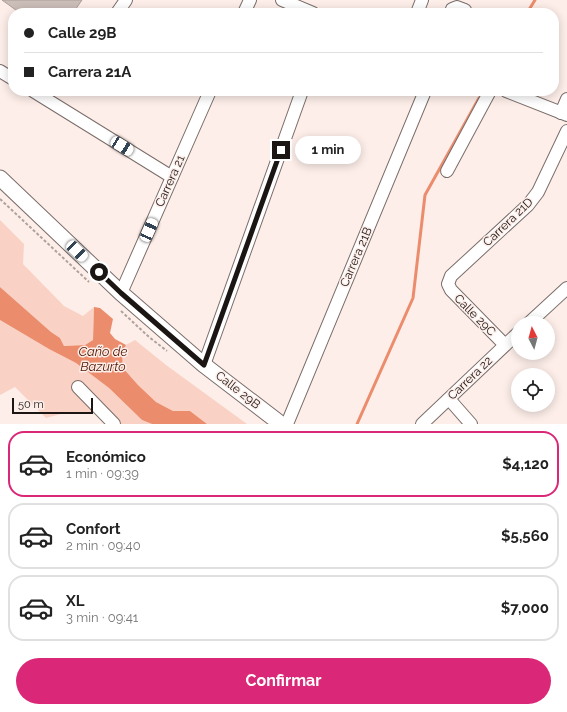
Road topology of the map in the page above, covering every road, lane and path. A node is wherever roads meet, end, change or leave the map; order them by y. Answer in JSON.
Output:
{"nodes":[{"id":1,"x":282,"y":0,"type":"edge"},
{"id":2,"x":301,"y":8,"type":"edge"},
{"id":3,"x":41,"y":96,"type":"edge"},
{"id":4,"x":208,"y":96,"type":"edge"},
{"id":5,"x":300,"y":96,"type":"edge"},
{"id":6,"x":423,"y":96,"type":"edge"},
{"id":7,"x":487,"y":96,"type":"edge"},
{"id":8,"x":519,"y":96,"type":"edge"},
{"id":9,"x":567,"y":99,"type":"edge"},
{"id":10,"x":564,"y":114,"type":"edge"},
{"id":11,"x":567,"y":131,"type":"edge"},
{"id":12,"x":447,"y":171,"type":"dead end"},
{"id":13,"x":172,"y":177,"type":"junction"},
{"id":14,"x":0,"y":178,"type":"edge"},
{"id":15,"x":448,"y":284,"type":"joint"},
{"id":16,"x":567,"y":288,"type":"edge"},
{"id":17,"x":121,"y":293,"type":"junction"},
{"id":18,"x":537,"y":316,"type":"edge"},
{"id":19,"x":511,"y":339,"type":"edge"},
{"id":20,"x":505,"y":344,"type":"junction"},
{"id":21,"x":204,"y":365,"type":"junction"},
{"id":22,"x":78,"y":387,"type":"dead end"},
{"id":23,"x":449,"y":399,"type":"junction"},
{"id":24,"x":114,"y":424,"type":"edge"},
{"id":25,"x":281,"y":424,"type":"edge"},
{"id":26,"x":287,"y":424,"type":"edge"},
{"id":27,"x":422,"y":424,"type":"edge"},
{"id":28,"x":471,"y":424,"type":"edge"}],
"edges":[{"from":1,"to":2,"type":"street"},
{"from":3,"to":13,"type":"street"},
{"from":4,"to":13,"type":"street","name":"Carrera 21"},
{"from":5,"to":21,"type":"street"},
{"from":6,"to":26,"type":"street","name":"Carrera 21B"},
{"from":7,"to":12,"type":"street"},
{"from":8,"to":10,"type":"street"},
{"from":9,"to":10,"type":"street"},
{"from":11,"to":15,"type":"street","name":"Carrera 21D"},
{"from":13,"to":17,"type":"street","name":"Carrera 21"},
{"from":14,"to":17,"type":"main road","name":"Calle 29B"},
{"from":15,"to":20,"type":"street","name":"Calle 29C"},
{"from":16,"to":18,"type":"street"},
{"from":17,"to":21,"type":"main road","name":"Calle 29B"},
{"from":19,"to":20,"type":"street","name":"Carrera 22"},
{"from":20,"to":23,"type":"street","name":"Carrera 22"},
{"from":21,"to":25,"type":"main road","name":"Calle 29B"},
{"from":22,"to":24,"type":"street"},
{"from":23,"to":27,"type":"street","name":"Carrera 22"},
{"from":23,"to":28,"type":"street"}]}
